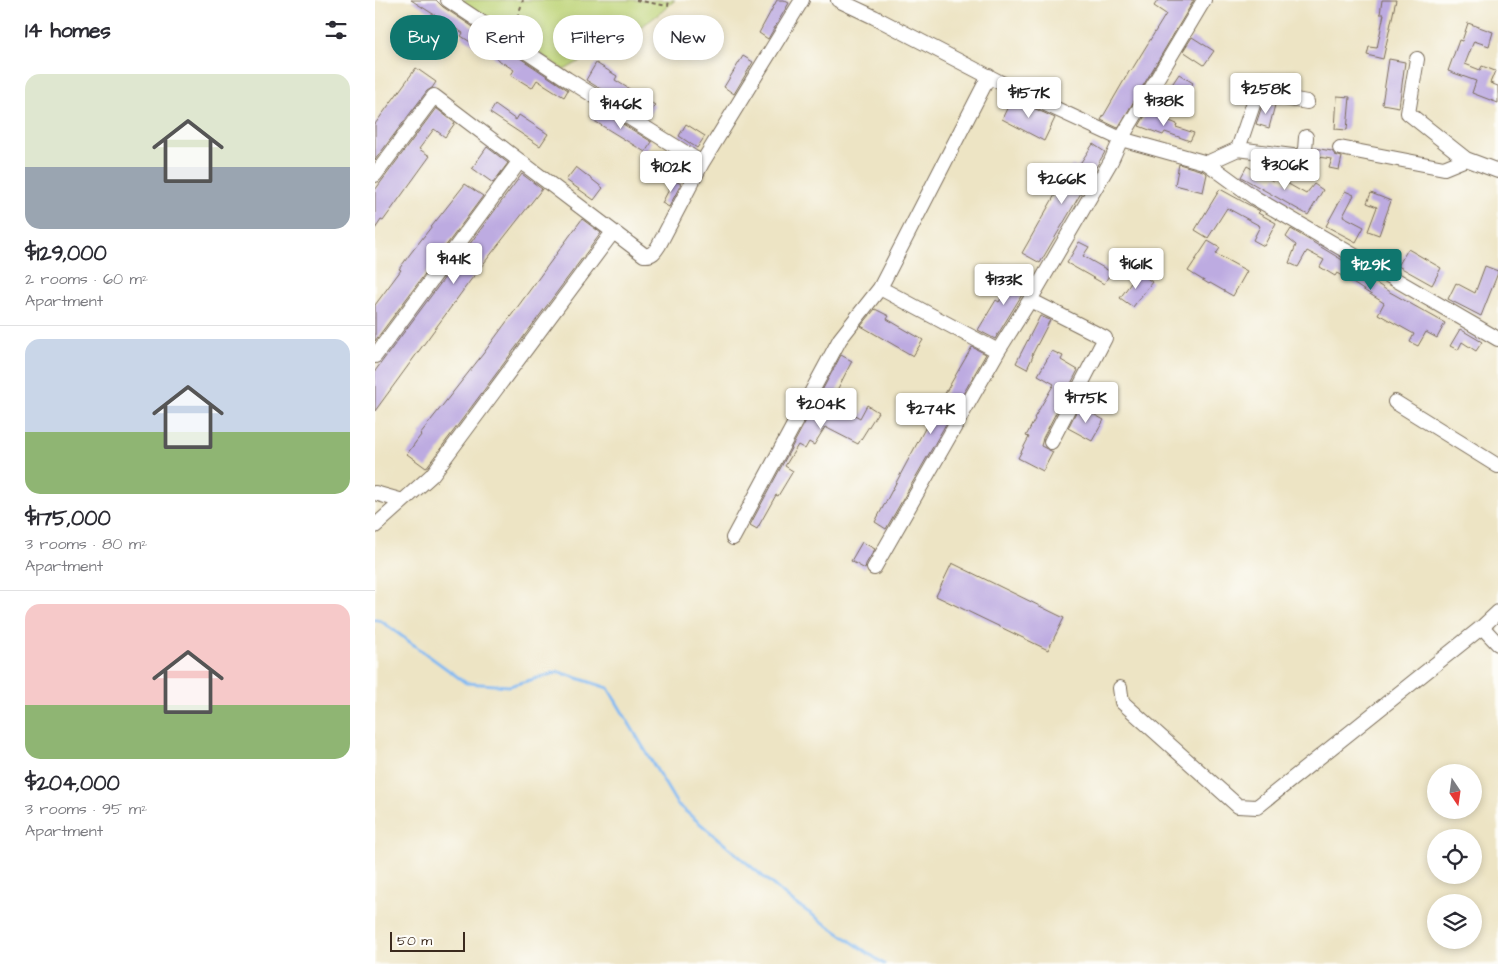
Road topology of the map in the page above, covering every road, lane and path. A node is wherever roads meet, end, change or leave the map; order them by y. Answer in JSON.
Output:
{"nodes":[{"id":1,"x":448,"y":0,"type":"edge"},
{"id":2,"x":523,"y":0,"type":"edge"},
{"id":3,"x":636,"y":0,"type":"edge"},
{"id":4,"x":669,"y":0,"type":"edge"},
{"id":5,"x":801,"y":0,"type":"edge"},
{"id":6,"x":838,"y":0,"type":"edge"},
{"id":7,"x":1204,"y":0,"type":"edge"},
{"id":8,"x":518,"y":15,"type":"edge"},
{"id":9,"x":1417,"y":59,"type":"dead end"},
{"id":10,"x":989,"y":76,"type":"junction"},
{"id":11,"x":1307,"y":102,"type":"dead end"},
{"id":12,"x":1306,"y":137,"type":"dead end"},
{"id":13,"x":1121,"y":139,"type":"junction"},
{"id":14,"x":1340,"y":148,"type":"dead end"},
{"id":15,"x":1238,"y":149,"type":"junction"},
{"id":16,"x":1466,"y":160,"type":"junction"},
{"id":17,"x":519,"y":162,"type":"junction"},
{"id":18,"x":702,"y":163,"type":"junction"},
{"id":19,"x":1207,"y":163,"type":"junction"},
{"id":20,"x":1498,"y":171,"type":"edge"},
{"id":21,"x":375,"y":174,"type":"edge"},
{"id":22,"x":613,"y":232,"type":"junction"},
{"id":23,"x":881,"y":288,"type":"junction"},
{"id":24,"x":1030,"y":300,"type":"junction"},
{"id":25,"x":1497,"y":336,"type":"edge"},
{"id":26,"x":998,"y":351,"type":"junction"},
{"id":27,"x":375,"y":356,"type":"edge"},
{"id":28,"x":1395,"y":402,"type":"dead end"},
{"id":29,"x":1051,"y":442,"type":"dead end"},
{"id":30,"x":1498,"y":466,"type":"edge"},
{"id":31,"x":375,"y":492,"type":"edge"},
{"id":32,"x":403,"y":501,"type":"junction"},
{"id":33,"x":375,"y":526,"type":"edge"},
{"id":34,"x":733,"y":538,"type":"dead end"},
{"id":35,"x":874,"y":568,"type":"dead end"},
{"id":36,"x":1498,"y":612,"type":"edge"},
{"id":37,"x":1482,"y":627,"type":"junction"},
{"id":38,"x":1498,"y":644,"type":"edge"},
{"id":39,"x":1120,"y":688,"type":"dead end"}],
"edges":[{"from":1,"to":18,"type":"street"},
{"from":2,"to":8,"type":"path"},
{"from":3,"to":4,"type":"path"},
{"from":5,"to":18,"type":"street"},
{"from":6,"to":10,"type":"street"},
{"from":7,"to":13,"type":"street"},
{"from":9,"to":16,"type":"street"},
{"from":10,"to":13,"type":"street"},
{"from":10,"to":23,"type":"street"},
{"from":11,"to":15,"type":"street"},
{"from":12,"to":15,"type":"street"},
{"from":13,"to":19,"type":"street"},
{"from":13,"to":24,"type":"street"},
{"from":14,"to":16,"type":"street"},
{"from":15,"to":19,"type":"street"},
{"from":16,"to":20,"type":"street"},
{"from":17,"to":21,"type":"street"},
{"from":17,"to":22,"type":"street"},
{"from":17,"to":27,"type":"street"},
{"from":18,"to":22,"type":"street"},
{"from":19,"to":25,"type":"street"},
{"from":22,"to":32,"type":"street"},
{"from":23,"to":26,"type":"street"},
{"from":23,"to":34,"type":"street"},
{"from":24,"to":26,"type":"street"},
{"from":24,"to":29,"type":"street"},
{"from":26,"to":35,"type":"street"},
{"from":28,"to":30,"type":"street"},
{"from":31,"to":32,"type":"street"},
{"from":32,"to":33,"type":"street"},
{"from":36,"to":37,"type":"street"},
{"from":37,"to":38,"type":"street"},
{"from":37,"to":39,"type":"street"}]}
